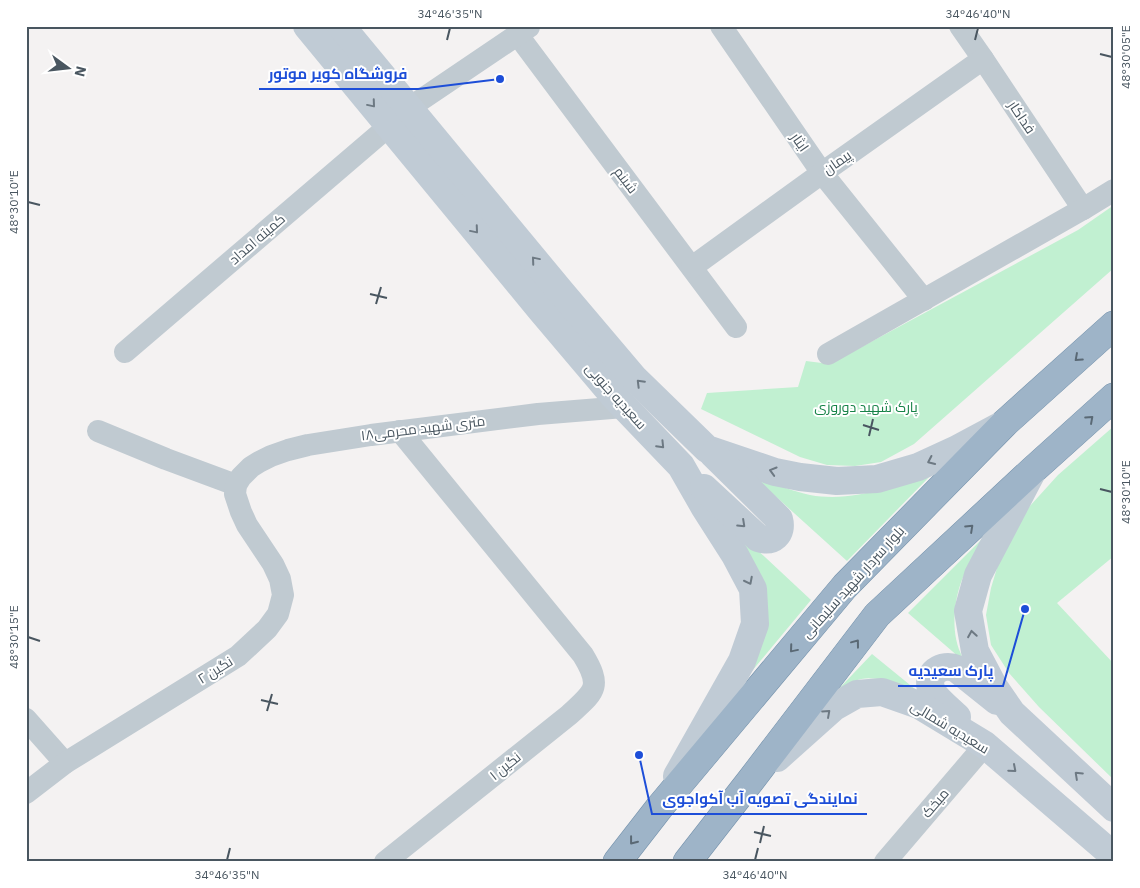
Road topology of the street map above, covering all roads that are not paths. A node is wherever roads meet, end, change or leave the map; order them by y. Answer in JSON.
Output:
{"nodes":[{"id":1,"x":307,"y":26,"type":"edge"},
{"id":2,"x":341,"y":26,"type":"edge"},
{"id":3,"x":721,"y":26,"type":"edge"},
{"id":4,"x":960,"y":26,"type":"edge"},
{"id":5,"x":523,"y":30,"type":"edge"},
{"id":6,"x":983,"y":59,"type":"junction"},
{"id":7,"x":399,"y":117,"type":"junction"},
{"id":8,"x":822,"y":173,"type":"junction"},
{"id":9,"x":1114,"y":190,"type":"edge"},
{"id":10,"x":1083,"y":209,"type":"junction"},
{"id":11,"x":692,"y":267,"type":"junction"},
{"id":12,"x":924,"y":300,"type":"junction"},
{"id":13,"x":1114,"y":325,"type":"edge"},
{"id":14,"x":736,"y":327,"type":"dead end"},
{"id":15,"x":124,"y":352,"type":"dead end"},
{"id":16,"x":828,"y":354,"type":"dead end"},
{"id":17,"x":1114,"y":397,"type":"edge"},
{"id":18,"x":624,"y":407,"type":"junction"},
{"id":19,"x":1006,"y":423,"type":"junction"},
{"id":20,"x":400,"y":431,"type":"junction"},
{"id":21,"x":98,"y":432,"type":"dead end"},
{"id":22,"x":707,"y":449,"type":"junction"},
{"id":23,"x":681,"y":466,"type":"junction"},
{"id":24,"x":1034,"y":469,"type":"junction"},
{"id":25,"x":236,"y":485,"type":"junction"},
{"id":26,"x":1012,"y":713,"type":"junction"},
{"id":27,"x":26,"y":718,"type":"edge"},
{"id":28,"x":985,"y":745,"type":"junction"},
{"id":29,"x":65,"y":762,"type":"junction"},
{"id":30,"x":751,"y":780,"type":"junction"},
{"id":31,"x":26,"y":794,"type":"edge"},
{"id":32,"x":659,"y":808,"type":"junction"},
{"id":33,"x":1114,"y":808,"type":"edge"},
{"id":34,"x":1114,"y":856,"type":"edge"},
{"id":35,"x":385,"y":862,"type":"edge"},
{"id":36,"x":617,"y":862,"type":"edge"},
{"id":37,"x":687,"y":862,"type":"edge"},
{"id":38,"x":885,"y":862,"type":"edge"}],
"edges":[{"from":1,"to":7,"type":"main road","name":"سعیدیه جنوبی","one_way":true},
{"from":2,"to":7,"type":"main road","name":"سعیدیه جنوبی"},
{"from":3,"to":8,"type":"street","name":"ایثار"},
{"from":4,"to":6,"type":"street","name":"فداکار"},
{"from":5,"to":7,"type":"street","name":"کمیته امداد"},
{"from":5,"to":11,"type":"street","name":"شبنم"},
{"from":6,"to":8,"type":"street","name":"پیمان"},
{"from":6,"to":10,"type":"street","name":"فداکار"},
{"from":7,"to":15,"type":"street","name":"کمیته امداد"},
{"from":7,"to":18,"type":"main road","name":"سعیدیه جنوبی","one_way":true},
{"from":22,"to":7,"type":"main road","name":"سعیدیه جنوبی","one_way":true},
{"from":8,"to":11,"type":"street","name":"پیمان"},
{"from":8,"to":12,"type":"street","name":"ایثار"},
{"from":9,"to":10,"type":"street"},
{"from":10,"to":12,"type":"street"},
{"from":11,"to":14,"type":"street","name":"شبنم"},
{"from":12,"to":16,"type":"street"},
{"from":13,"to":19,"type":"highway","name":"بلوار سردار شهید سلیمانی","one_way":true},
{"from":24,"to":17,"type":"highway","one_way":true},
{"from":18,"to":20,"type":"street","name":"۱۸متری شهید محرمی"},
{"from":18,"to":23,"type":"main road","name":"سعیدیه جنوبی","one_way":true},
{"from":19,"to":22,"type":"main road","name":"سعیدیه جنوبی","one_way":true},
{"from":19,"to":32,"type":"highway","name":"بلوار سردار شهید سلیمانی","one_way":true},
{"from":20,"to":25,"type":"street","name":"۱۸متری شهید محرمی"},
{"from":20,"to":35,"type":"street","name":"نگین ۱"},
{"from":21,"to":25,"type":"street"},
{"from":23,"to":22,"type":"main road","one_way":true},
{"from":23,"to":32,"type":"main road","name":"سعیدیه جنوبی","one_way":true},
{"from":26,"to":24,"type":"main road","one_way":true},
{"from":30,"to":24,"type":"highway","one_way":true},
{"from":25,"to":29,"type":"street","name":"نگین ۲"},
{"from":26,"to":28,"type":"main road"},
{"from":33,"to":26,"type":"main road","one_way":true},
{"from":27,"to":29,"type":"street"},
{"from":30,"to":28,"type":"main road","name":"سعیدیه شمالی","one_way":true},
{"from":28,"to":34,"type":"main road","name":"سعیدیه شمالی","one_way":true},
{"from":28,"to":38,"type":"street","name":"میخک"},
{"from":29,"to":31,"type":"street","name":"نگین ۲"},
{"from":30,"to":37,"type":"highway"},
{"from":32,"to":36,"type":"highway","name":"بلوار سردار شهید سلیمانی","one_way":true}]}
